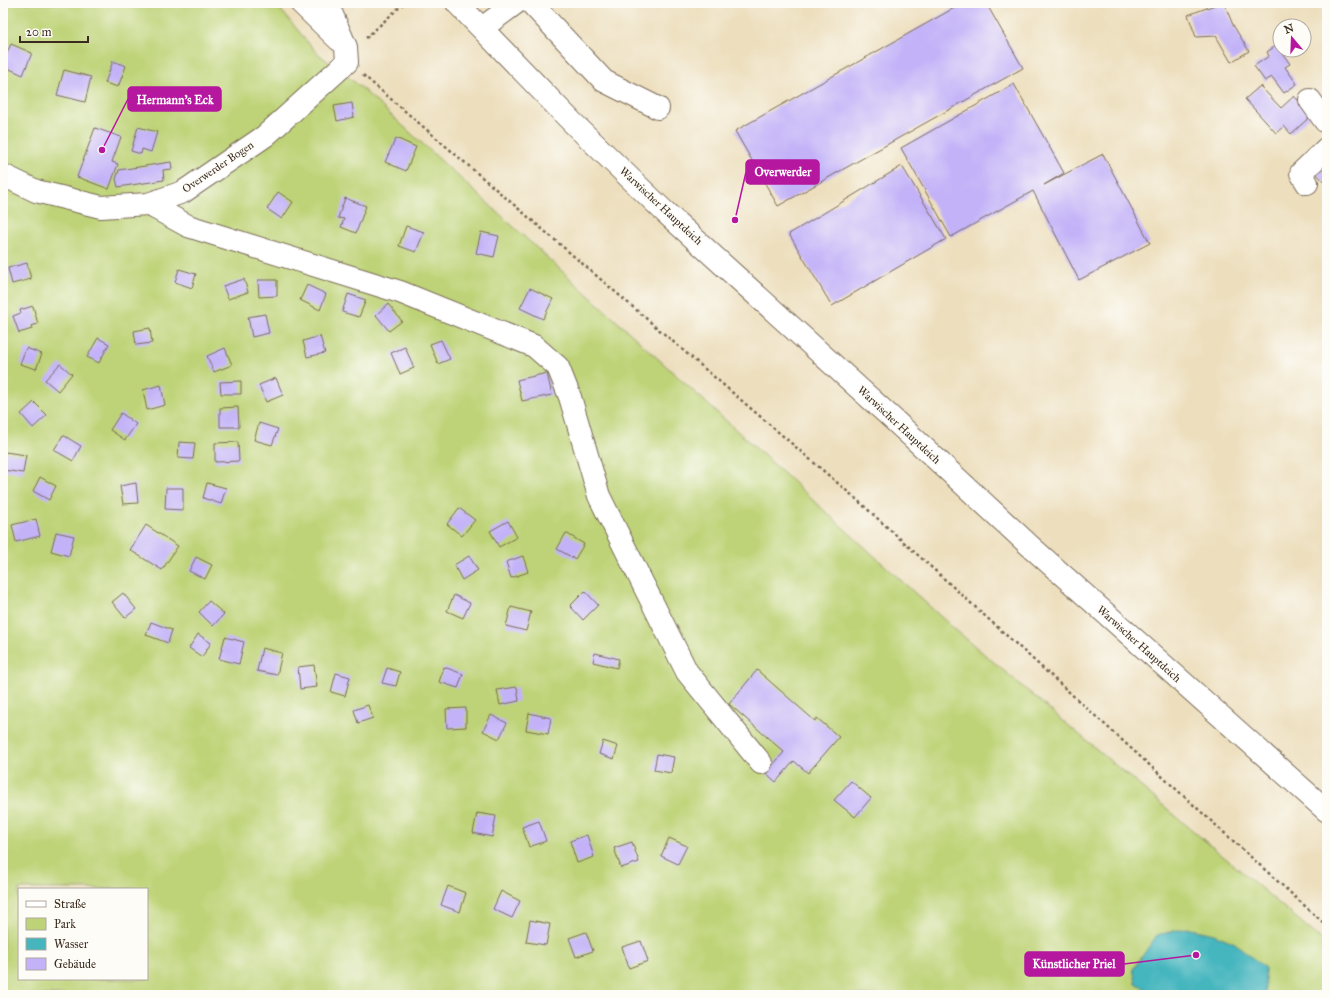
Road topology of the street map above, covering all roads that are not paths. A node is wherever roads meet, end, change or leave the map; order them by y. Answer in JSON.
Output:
{"nodes":[{"id":1,"x":301,"y":3,"type":"edge"},
{"id":2,"x":327,"y":3,"type":"edge"},
{"id":3,"x":457,"y":3,"type":"edge"},
{"id":4,"x":516,"y":3,"type":"edge"},
{"id":5,"x":531,"y":3,"type":"edge"},
{"id":6,"x":482,"y":28,"type":"junction"},
{"id":7,"x":352,"y":49,"type":"junction"},
{"id":8,"x":1310,"y":100,"type":"dead end"},
{"id":9,"x":658,"y":108,"type":"dead end"},
{"id":10,"x":1327,"y":121,"type":"edge"},
{"id":11,"x":1327,"y":148,"type":"edge"},
{"id":12,"x":3,"y":175,"type":"edge"},
{"id":13,"x":1307,"y":183,"type":"dead end"},
{"id":14,"x":148,"y":204,"type":"junction"},
{"id":15,"x":762,"y":763,"type":"dead end"},
{"id":16,"x":1327,"y":811,"type":"edge"}],
"edges":[{"from":1,"to":7,"type":"street"},
{"from":2,"to":7,"type":"street"},
{"from":3,"to":6,"type":"street","name":"Warwischer Hauptdeich"},
{"from":4,"to":6,"type":"street"},
{"from":5,"to":9,"type":"street"},
{"from":6,"to":16,"type":"street","name":"Warwischer Hauptdeich"},
{"from":7,"to":14,"type":"street","name":"Overwerder Bogen"},
{"from":8,"to":10,"type":"street"},
{"from":11,"to":13,"type":"street"},
{"from":12,"to":14,"type":"street","name":"Overwerder Bogen"},
{"from":14,"to":15,"type":"street"}]}
